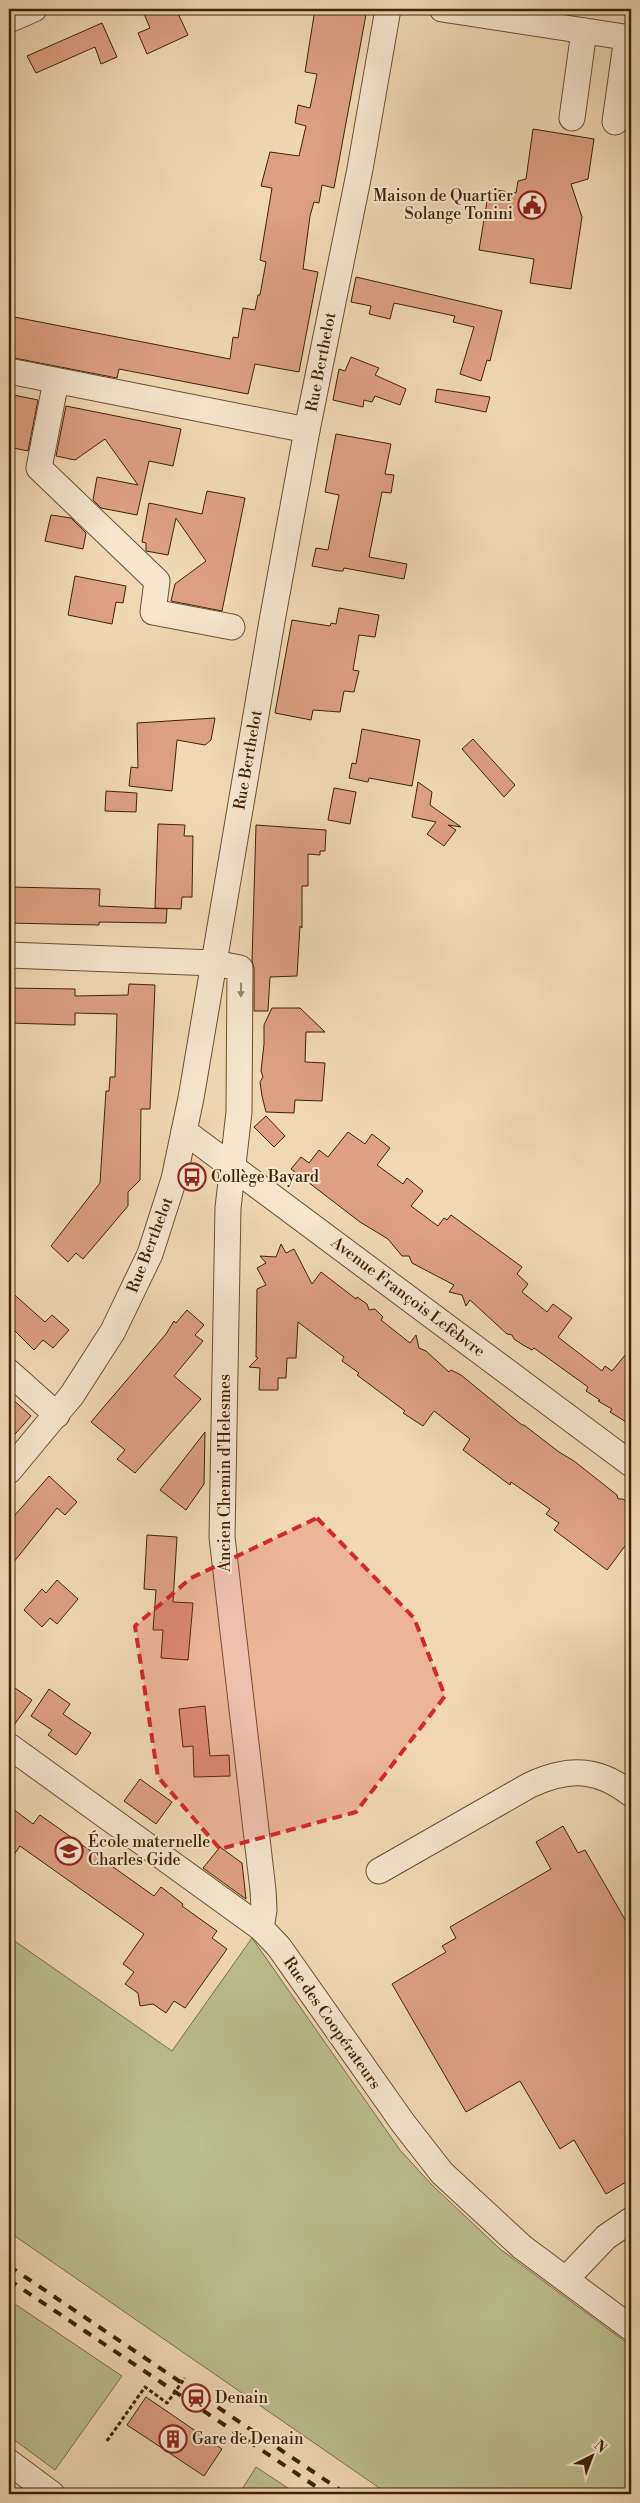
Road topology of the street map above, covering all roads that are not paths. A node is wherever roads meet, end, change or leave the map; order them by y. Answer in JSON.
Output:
{"nodes":[{"id":1,"x":34,"y":9,"type":"edge"},
{"id":2,"x":388,"y":9,"type":"edge"},
{"id":3,"x":455,"y":10,"type":"edge"},
{"id":4,"x":527,"y":15,"type":"edge"},
{"id":5,"x":9,"y":20,"type":"edge"},
{"id":6,"x":584,"y":31,"type":"junction"},
{"id":7,"x":629,"y":38,"type":"edge"},
{"id":8,"x":572,"y":118,"type":"dead end"},
{"id":9,"x":615,"y":122,"type":"dead end"},
{"id":10,"x":9,"y":371,"type":"edge"},
{"id":11,"x":56,"y":380,"type":"junction"},
{"id":12,"x":307,"y":430,"type":"junction"},
{"id":13,"x":232,"y":627,"type":"dead end"},
{"id":14,"x":9,"y":955,"type":"edge"},
{"id":15,"x":214,"y":963,"type":"junction"},
{"id":16,"x":184,"y":1131,"type":"junction"},
{"id":17,"x":234,"y":1167,"type":"junction"},
{"id":18,"x":9,"y":1372,"type":"edge"},
{"id":19,"x":57,"y":1415,"type":"junction"},
{"id":20,"x":631,"y":1464,"type":"edge"},
{"id":21,"x":9,"y":1472,"type":"edge"},
{"id":22,"x":9,"y":1746,"type":"edge"},
{"id":23,"x":631,"y":1794,"type":"edge"},
{"id":24,"x":379,"y":1871,"type":"dead end"},
{"id":25,"x":261,"y":1928,"type":"junction"},
{"id":26,"x":631,"y":2220,"type":"edge"},
{"id":27,"x":566,"y":2279,"type":"junction"},
{"id":28,"x":631,"y":2328,"type":"edge"},
{"id":29,"x":9,"y":2462,"type":"edge"},
{"id":30,"x":52,"y":2494,"type":"edge"}],
"edges":[{"from":1,"to":5,"type":"street"},
{"from":2,"to":12,"type":"street","name":"Rue Berthelot"},
{"from":3,"to":4,"type":"street"},
{"from":4,"to":6,"type":"street"},
{"from":6,"to":7,"type":"street"},
{"from":6,"to":8,"type":"street"},
{"from":7,"to":9,"type":"street"},
{"from":10,"to":11,"type":"street"},
{"from":11,"to":12,"type":"street"},
{"from":11,"to":13,"type":"street"},
{"from":12,"to":15,"type":"street","name":"Rue Berthelot"},
{"from":14,"to":15,"type":"street"},
{"from":15,"to":16,"type":"street","name":"Rue Berthelot"},
{"from":15,"to":17,"type":"street","name":"Ancien Chemin d'Helesmes","one_way":true},
{"from":16,"to":17,"type":"street","name":"Avenue François Lefèbvre"},
{"from":16,"to":19,"type":"street","name":"Rue Berthelot"},
{"from":17,"to":20,"type":"street","name":"Avenue François Lefèbvre"},
{"from":17,"to":25,"type":"street","name":"Ancien Chemin d'Helesmes"},
{"from":18,"to":19,"type":"street"},
{"from":19,"to":21,"type":"street","name":"Rue Berthelot"},
{"from":22,"to":25,"type":"street","name":"Rue des Coopérateurs"},
{"from":23,"to":24,"type":"street"},
{"from":25,"to":27,"type":"street","name":"Rue des Coopérateurs"},
{"from":26,"to":27,"type":"street"},
{"from":27,"to":28,"type":"street","name":"Rue des Coopérateurs"},
{"from":29,"to":30,"type":"street"}]}
